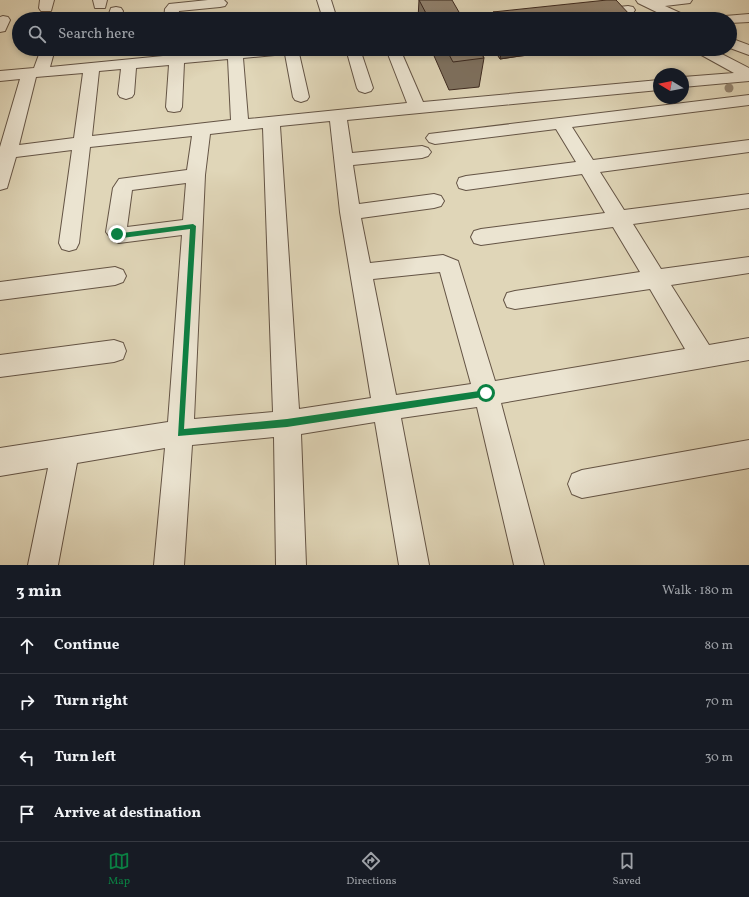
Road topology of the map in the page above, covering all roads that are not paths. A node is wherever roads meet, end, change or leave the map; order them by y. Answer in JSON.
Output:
{"nodes":[{"id":1,"x":328,"y":0,"type":"edge"},
{"id":2,"x":608,"y":0,"type":"edge"},
{"id":3,"x":685,"y":0,"type":"edge"},
{"id":4,"x":645,"y":1,"type":"edge"},
{"id":5,"x":220,"y":6,"type":"edge"},
{"id":6,"x":172,"y":12,"type":"edge"},
{"id":7,"x":329,"y":12,"type":"edge"},
{"id":8,"x":632,"y":12,"type":"edge"},
{"id":9,"x":668,"y":12,"type":"edge"},
{"id":10,"x":749,"y":18,"type":"edge"},
{"id":11,"x":737,"y":19,"type":"edge"},
{"id":12,"x":44,"y":56,"type":"edge"},
{"id":13,"x":104,"y":56,"type":"edge"},
{"id":14,"x":172,"y":56,"type":"edge"},
{"id":15,"x":231,"y":56,"type":"edge"},
{"id":16,"x":292,"y":56,"type":"edge"},
{"id":17,"x":354,"y":56,"type":"edge"},
{"id":18,"x":396,"y":56,"type":"edge"},
{"id":19,"x":715,"y":56,"type":"edge"},
{"id":20,"x":129,"y":64,"type":"junction"},
{"id":21,"x":98,"y":67,"type":"junction"},
{"id":22,"x":35,"y":73,"type":"junction"},
{"id":23,"x":749,"y":75,"type":"edge"},
{"id":24,"x":0,"y":76,"type":"edge"},
{"id":25,"x":689,"y":81,"type":"edge"},
{"id":26,"x":653,"y":86,"type":"edge"},
{"id":27,"x":365,"y":88,"type":"dead end"},
{"id":28,"x":126,"y":94,"type":"dead end"},
{"id":29,"x":300,"y":97,"type":"dead end"},
{"id":30,"x":749,"y":100,"type":"edge"},
{"id":31,"x":174,"y":107,"type":"dead end"},
{"id":32,"x":417,"y":108,"type":"junction"},
{"id":33,"x":338,"y":116,"type":"junction"},
{"id":34,"x":271,"y":122,"type":"junction"},
{"id":35,"x":561,"y":123,"type":"junction"},
{"id":36,"x":240,"y":125,"type":"junction"},
{"id":37,"x":202,"y":129,"type":"junction"},
{"id":38,"x":435,"y":138,"type":"dead end"},
{"id":39,"x":82,"y":142,"type":"junction"},
{"id":40,"x":749,"y":146,"type":"edge"},
{"id":41,"x":4,"y":152,"type":"edge"},
{"id":42,"x":422,"y":152,"type":"dead end"},
{"id":43,"x":343,"y":160,"type":"junction"},
{"id":44,"x":587,"y":167,"type":"junction"},
{"id":45,"x":196,"y":175,"type":"junction"},
{"id":46,"x":0,"y":183,"type":"edge"},
{"id":47,"x":466,"y":183,"type":"dead end"},
{"id":48,"x":434,"y":201,"type":"dead end"},
{"id":49,"x":749,"y":201,"type":"edge"},
{"id":50,"x":350,"y":212,"type":"junction"},
{"id":51,"x":619,"y":219,"type":"junction"},
{"id":52,"x":193,"y":226,"type":"junction"},
{"id":53,"x":481,"y":237,"type":"dead end"},
{"id":54,"x":69,"y":243,"type":"dead end"},
{"id":55,"x":749,"y":265,"type":"edge"},
{"id":56,"x":362,"y":272,"type":"junction"},
{"id":57,"x":115,"y":276,"type":"dead end"},
{"id":58,"x":656,"y":279,"type":"junction"},
{"id":59,"x":0,"y":291,"type":"edge"},
{"id":60,"x":515,"y":300,"type":"dead end"},
{"id":61,"x":749,"y":349,"type":"edge"},
{"id":62,"x":114,"y":351,"type":"dead end"},
{"id":63,"x":703,"y":357,"type":"junction"},
{"id":64,"x":0,"y":366,"type":"edge"},
{"id":65,"x":486,"y":393,"type":"junction"},
{"id":66,"x":386,"y":407,"type":"junction"},
{"id":67,"x":287,"y":423,"type":"junction"},
{"id":68,"x":180,"y":433,"type":"junction"},
{"id":69,"x":65,"y":452,"type":"junction"},
{"id":70,"x":749,"y":454,"type":"edge"},
{"id":71,"x":0,"y":462,"type":"edge"},
{"id":72,"x":582,"y":484,"type":"dead end"},
{"id":73,"x":43,"y":565,"type":"edge"},
{"id":74,"x":169,"y":565,"type":"edge"},
{"id":75,"x":291,"y":565,"type":"edge"},
{"id":76,"x":414,"y":565,"type":"edge"},
{"id":77,"x":529,"y":565,"type":"edge"}],
"edges":[{"from":1,"to":7,"type":"street"},
{"from":2,"to":8,"type":"street"},
{"from":3,"to":4,"type":"street"},
{"from":4,"to":9,"type":"street"},
{"from":5,"to":6,"type":"street"},
{"from":10,"to":11,"type":"street"},
{"from":12,"to":22,"type":"street"},
{"from":13,"to":21,"type":"street"},
{"from":14,"to":20,"type":"street"},
{"from":14,"to":31,"type":"street"},
{"from":15,"to":36,"type":"street"},
{"from":16,"to":29,"type":"street"},
{"from":17,"to":27,"type":"street"},
{"from":18,"to":32,"type":"street"},
{"from":19,"to":23,"type":"street"},
{"from":20,"to":21,"type":"street"},
{"from":20,"to":28,"type":"street"},
{"from":21,"to":22,"type":"street"},
{"from":21,"to":39,"type":"street"},
{"from":22,"to":24,"type":"street"},
{"from":22,"to":41,"type":"street"},
{"from":23,"to":25,"type":"street"},
{"from":26,"to":32,"type":"street"},
{"from":30,"to":35,"type":"street"},
{"from":32,"to":33,"type":"street"},
{"from":33,"to":34,"type":"street"},
{"from":33,"to":43,"type":"street"},
{"from":34,"to":36,"type":"street"},
{"from":34,"to":67,"type":"street"},
{"from":35,"to":38,"type":"street"},
{"from":35,"to":44,"type":"street"},
{"from":36,"to":37,"type":"street"},
{"from":37,"to":39,"type":"street"},
{"from":37,"to":45,"type":"street"},
{"from":39,"to":41,"type":"street"},
{"from":39,"to":54,"type":"street"},
{"from":40,"to":44,"type":"street"},
{"from":41,"to":46,"type":"street"},
{"from":42,"to":43,"type":"street"},
{"from":43,"to":50,"type":"street"},
{"from":44,"to":47,"type":"street"},
{"from":44,"to":51,"type":"street"},
{"from":45,"to":52,"type":"street"},
{"from":45,"to":52,"type":"street"},
{"from":48,"to":50,"type":"street"},
{"from":49,"to":51,"type":"street"},
{"from":50,"to":56,"type":"street"},
{"from":51,"to":53,"type":"street"},
{"from":51,"to":58,"type":"street"},
{"from":52,"to":68,"type":"street"},
{"from":55,"to":58,"type":"street"},
{"from":56,"to":65,"type":"street"},
{"from":56,"to":66,"type":"street"},
{"from":57,"to":59,"type":"street"},
{"from":58,"to":60,"type":"street"},
{"from":58,"to":63,"type":"street"},
{"from":61,"to":63,"type":"street"},
{"from":62,"to":64,"type":"street"},
{"from":63,"to":65,"type":"street"},
{"from":65,"to":66,"type":"street"},
{"from":65,"to":77,"type":"street"},
{"from":66,"to":67,"type":"street"},
{"from":66,"to":76,"type":"street"},
{"from":67,"to":68,"type":"street"},
{"from":67,"to":75,"type":"street"},
{"from":68,"to":69,"type":"street"},
{"from":68,"to":74,"type":"street"},
{"from":69,"to":71,"type":"street"},
{"from":69,"to":73,"type":"street"},
{"from":70,"to":72,"type":"street"}]}
